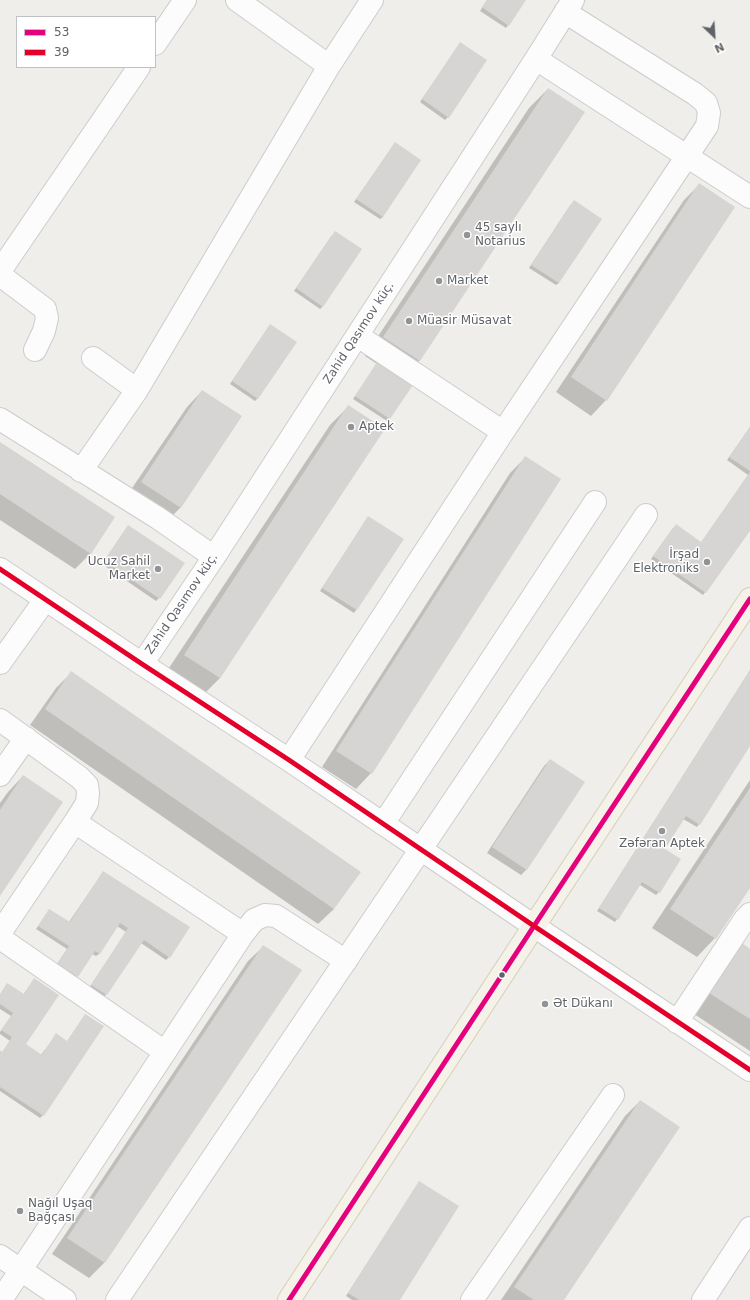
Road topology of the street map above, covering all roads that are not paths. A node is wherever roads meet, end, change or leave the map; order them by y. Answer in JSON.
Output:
{"nodes":[{"id":1,"x":185,"y":0,"type":"edge"},
{"id":2,"x":237,"y":0,"type":"edge"},
{"id":3,"x":372,"y":0,"type":"edge"},
{"id":4,"x":569,"y":6,"type":"edge"},
{"id":5,"x":156,"y":43,"type":"edge"},
{"id":6,"x":536,"y":59,"type":"junction"},
{"id":7,"x":329,"y":66,"type":"junction"},
{"id":8,"x":138,"y":68,"type":"edge"},
{"id":9,"x":686,"y":156,"type":"junction"},
{"id":10,"x":750,"y":197,"type":"edge"},
{"id":11,"x":0,"y":271,"type":"edge"},
{"id":12,"x":0,"y":275,"type":"edge"},
{"id":13,"x":358,"y":336,"type":"junction"},
{"id":14,"x":35,"y":350,"type":"dead end"},
{"id":15,"x":93,"y":358,"type":"dead end"},
{"id":16,"x":137,"y":390,"type":"junction"},
{"id":17,"x":0,"y":418,"type":"edge"},
{"id":18,"x":503,"y":432,"type":"junction"},
{"id":19,"x":81,"y":471,"type":"junction"},
{"id":20,"x":595,"y":502,"type":"dead end"},
{"id":21,"x":646,"y":516,"type":"dead end"},
{"id":22,"x":214,"y":557,"type":"junction"},
{"id":23,"x":0,"y":569,"type":"edge"},
{"id":24,"x":750,"y":598,"type":"edge"},
{"id":25,"x":45,"y":600,"type":"junction"},
{"id":26,"x":0,"y":663,"type":"edge"},
{"id":27,"x":142,"y":664,"type":"junction"},
{"id":28,"x":0,"y":720,"type":"edge"},
{"id":29,"x":26,"y":738,"type":"junction"},
{"id":30,"x":290,"y":760,"type":"junction"},
{"id":31,"x":0,"y":775,"type":"edge"},
{"id":32,"x":75,"y":822,"type":"junction"},
{"id":33,"x":383,"y":824,"type":"junction"},
{"id":34,"x":421,"y":850,"type":"junction"},
{"id":35,"x":748,"y":918,"type":"edge"},
{"id":36,"x":534,"y":926,"type":"junction"},
{"id":37,"x":0,"y":933,"type":"edge"},
{"id":38,"x":243,"y":934,"type":"junction"},
{"id":39,"x":0,"y":938,"type":"edge"},
{"id":40,"x":346,"y":961,"type":"junction"},
{"id":41,"x":677,"y":1022,"type":"junction"},
{"id":42,"x":165,"y":1052,"type":"junction"},
{"id":43,"x":750,"y":1070,"type":"edge"},
{"id":44,"x":612,"y":1095,"type":"dead end"},
{"id":45,"x":750,"y":1228,"type":"edge"},
{"id":46,"x":0,"y":1256,"type":"edge"},
{"id":47,"x":21,"y":1271,"type":"junction"},
{"id":48,"x":1,"y":1300,"type":"edge"},
{"id":49,"x":65,"y":1300,"type":"edge"},
{"id":50,"x":117,"y":1300,"type":"edge"},
{"id":51,"x":289,"y":1300,"type":"edge"},
{"id":52,"x":472,"y":1300,"type":"edge"},
{"id":53,"x":702,"y":1300,"type":"edge"}],
"edges":[{"from":1,"to":5,"type":"street"},
{"from":2,"to":7,"type":"street"},
{"from":3,"to":7,"type":"street"},
{"from":4,"to":6,"type":"street","name":"Zahid Qasımov küç."},
{"from":4,"to":9,"type":"street"},
{"from":6,"to":9,"type":"street"},
{"from":6,"to":13,"type":"street","name":"Zahid Qasımov küç."},
{"from":7,"to":16,"type":"street"},
{"from":8,"to":11,"type":"street"},
{"from":9,"to":10,"type":"street"},
{"from":9,"to":18,"type":"street"},
{"from":12,"to":14,"type":"street"},
{"from":13,"to":18,"type":"street"},
{"from":13,"to":22,"type":"street","name":"Zahid Qasımov küç."},
{"from":15,"to":16,"type":"street"},
{"from":16,"to":19,"type":"street"},
{"from":17,"to":19,"type":"street"},
{"from":18,"to":30,"type":"street"},
{"from":19,"to":22,"type":"street"},
{"from":20,"to":33,"type":"street"},
{"from":21,"to":34,"type":"street"},
{"from":22,"to":27,"type":"street","name":"Zahid Qasımov küç."},
{"from":23,"to":25,"type":"street"},
{"from":24,"to":36,"type":"main road"},
{"from":25,"to":26,"type":"street"},
{"from":25,"to":27,"type":"street"},
{"from":27,"to":30,"type":"street"},
{"from":28,"to":29,"type":"street"},
{"from":29,"to":31,"type":"street"},
{"from":29,"to":32,"type":"street"},
{"from":30,"to":33,"type":"street"},
{"from":32,"to":37,"type":"street"},
{"from":32,"to":38,"type":"street"},
{"from":33,"to":34,"type":"street"},
{"from":34,"to":36,"type":"street"},
{"from":34,"to":40,"type":"street"},
{"from":35,"to":41,"type":"street"},
{"from":36,"to":41,"type":"street"},
{"from":36,"to":51,"type":"main road"},
{"from":38,"to":40,"type":"street"},
{"from":38,"to":42,"type":"street"},
{"from":39,"to":42,"type":"street"},
{"from":40,"to":50,"type":"street"},
{"from":41,"to":43,"type":"street"},
{"from":42,"to":47,"type":"street"},
{"from":44,"to":52,"type":"street"},
{"from":45,"to":53,"type":"street"},
{"from":46,"to":47,"type":"street"},
{"from":47,"to":48,"type":"street"},
{"from":47,"to":49,"type":"street"}]}
